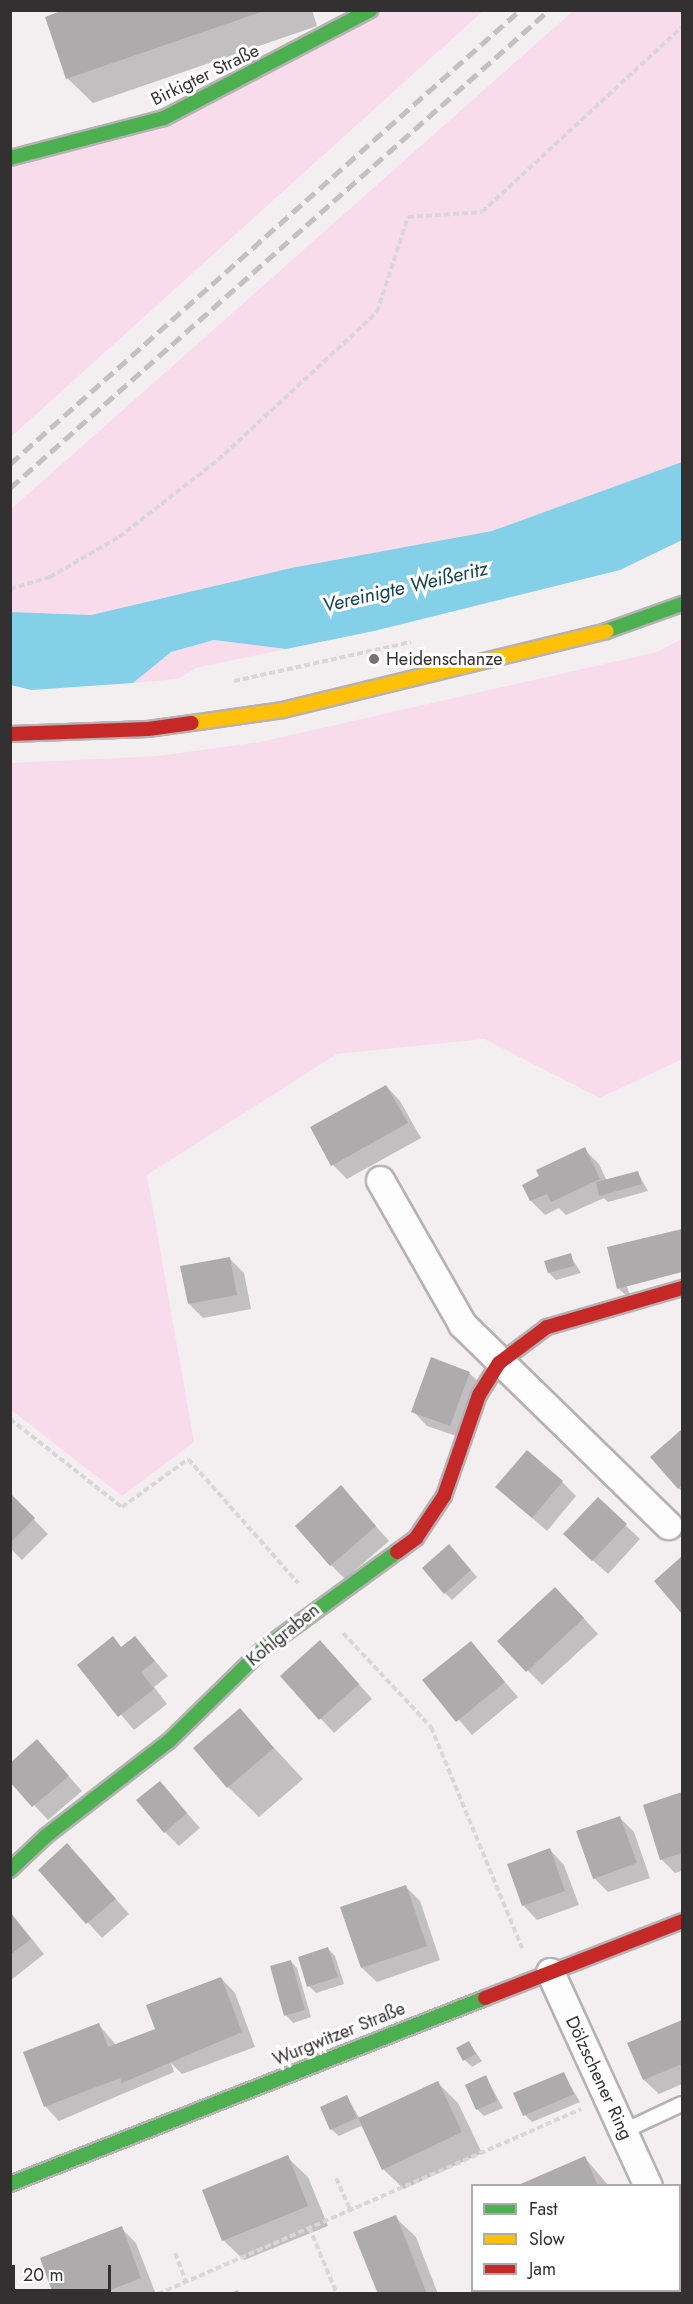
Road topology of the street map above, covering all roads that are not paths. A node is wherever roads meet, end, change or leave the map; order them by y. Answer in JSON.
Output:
{"nodes":[{"id":1,"x":371,"y":10,"type":"edge"},
{"id":2,"x":10,"y":158,"type":"edge"},
{"id":3,"x":682,"y":604,"type":"edge"},
{"id":4,"x":10,"y":734,"type":"edge"},
{"id":5,"x":380,"y":1180,"type":"dead end"},
{"id":6,"x":682,"y":1288,"type":"edge"},
{"id":7,"x":499,"y":1363,"type":"junction"},
{"id":8,"x":668,"y":1525,"type":"dead end"},
{"id":9,"x":10,"y":1870,"type":"edge"},
{"id":10,"x":682,"y":1921,"type":"edge"},
{"id":11,"x":550,"y":1972,"type":"junction"},
{"id":12,"x":682,"y":2104,"type":"edge"},
{"id":13,"x":624,"y":2131,"type":"junction"},
{"id":14,"x":10,"y":2184,"type":"edge"},
{"id":15,"x":647,"y":2184,"type":"edge"}],
"edges":[{"from":1,"to":2,"type":"street","name":"Birkigter Straße"},
{"from":3,"to":4,"type":"street"},
{"from":5,"to":7,"type":"street"},
{"from":6,"to":7,"type":"street","name":"Kohlgraben"},
{"from":7,"to":8,"type":"street"},
{"from":7,"to":9,"type":"street","name":"Kohlgraben"},
{"from":10,"to":11,"type":"street","name":"Wurgwitzer Straße"},
{"from":11,"to":13,"type":"street","name":"Dölzschener Ring"},
{"from":11,"to":14,"type":"street","name":"Wurgwitzer Straße"},
{"from":12,"to":13,"type":"lane"},
{"from":13,"to":15,"type":"street","name":"Dölzschener Ring"}]}
